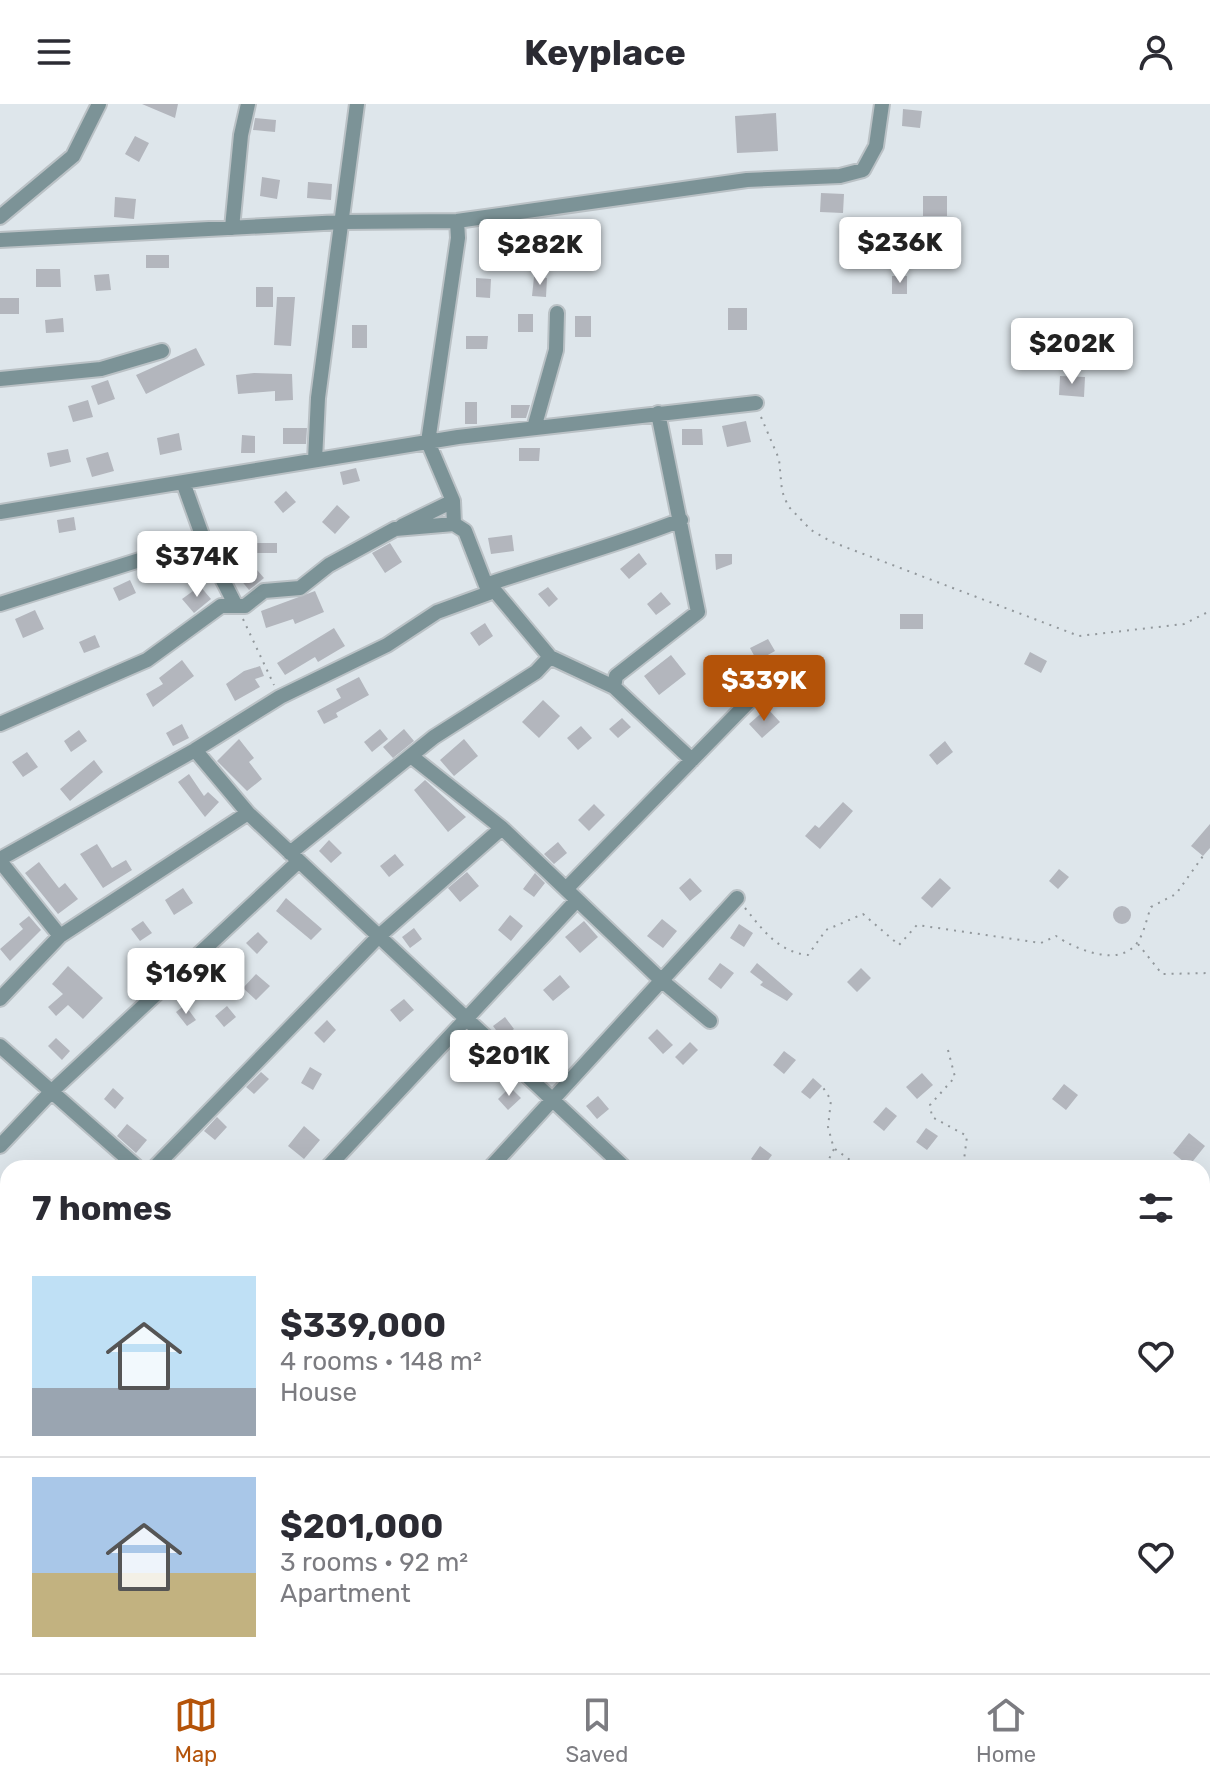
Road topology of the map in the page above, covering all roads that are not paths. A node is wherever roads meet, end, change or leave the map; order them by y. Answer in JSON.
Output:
{"nodes":[{"id":1,"x":99,"y":104,"type":"edge"},
{"id":2,"x":248,"y":104,"type":"edge"},
{"id":3,"x":357,"y":104,"type":"edge"},
{"id":4,"x":882,"y":104,"type":"edge"},
{"id":5,"x":0,"y":217,"type":"edge"},
{"id":6,"x":457,"y":221,"type":"junction"},
{"id":7,"x":342,"y":222,"type":"junction"},
{"id":8,"x":232,"y":228,"type":"junction"},
{"id":9,"x":0,"y":240,"type":"edge"},
{"id":10,"x":557,"y":313,"type":"dead end"},
{"id":11,"x":162,"y":351,"type":"dead end"},
{"id":12,"x":0,"y":379,"type":"edge"},
{"id":13,"x":756,"y":403,"type":"road end"},
{"id":14,"x":658,"y":413,"type":"junction"},
{"id":15,"x":534,"y":428,"type":"junction"},
{"id":16,"x":428,"y":442,"type":"junction"},
{"id":17,"x":315,"y":460,"type":"junction"},
{"id":18,"x":183,"y":482,"type":"junction"},
{"id":19,"x":453,"y":501,"type":"junction"},
{"id":20,"x":0,"y":512,"type":"edge"},
{"id":21,"x":681,"y":520,"type":"junction"},
{"id":22,"x":454,"y":524,"type":"junction"},
{"id":23,"x":395,"y":529,"type":"junction"},
{"id":24,"x":184,"y":546,"type":"dead end"},
{"id":25,"x":489,"y":584,"type":"junction"},
{"id":26,"x":0,"y":604,"type":"edge"},
{"id":27,"x":236,"y":606,"type":"junction"},
{"id":28,"x":550,"y":657,"type":"junction"},
{"id":29,"x":614,"y":687,"type":"junction"},
{"id":30,"x":762,"y":688,"type":"dead end"},
{"id":31,"x":0,"y":724,"type":"edge"},
{"id":32,"x":195,"y":750,"type":"junction"},
{"id":33,"x":411,"y":756,"type":"junction"},
{"id":34,"x":692,"y":760,"type":"junction"},
{"id":35,"x":248,"y":813,"type":"junction"},
{"id":36,"x":502,"y":828,"type":"junction"},
{"id":37,"x":294,"y":857,"type":"junction"},
{"id":38,"x":0,"y":860,"type":"edge"},
{"id":39,"x":572,"y":894,"type":"junction"},
{"id":40,"x":737,"y":898,"type":"road end"},
{"id":41,"x":60,"y":936,"type":"junction"},
{"id":42,"x":379,"y":936,"type":"junction"},
{"id":43,"x":661,"y":980,"type":"junction"},
{"id":44,"x":0,"y":999,"type":"edge"},
{"id":45,"x":465,"y":1017,"type":"junction"},
{"id":46,"x":710,"y":1021,"type":"dead end"},
{"id":47,"x":0,"y":1046,"type":"edge"},
{"id":48,"x":51,"y":1092,"type":"junction"},
{"id":49,"x":552,"y":1099,"type":"junction"},
{"id":50,"x":0,"y":1146,"type":"edge"},
{"id":51,"x":129,"y":1160,"type":"edge"},
{"id":52,"x":162,"y":1160,"type":"edge"},
{"id":53,"x":334,"y":1160,"type":"edge"},
{"id":54,"x":497,"y":1160,"type":"edge"},
{"id":55,"x":617,"y":1160,"type":"edge"}],
"edges":[{"from":1,"to":5,"type":"street"},
{"from":2,"to":8,"type":"street"},
{"from":3,"to":7,"type":"street"},
{"from":4,"to":6,"type":"street"},
{"from":6,"to":7,"type":"street"},
{"from":6,"to":16,"type":"street"},
{"from":7,"to":8,"type":"street"},
{"from":7,"to":17,"type":"street"},
{"from":8,"to":9,"type":"street"},
{"from":10,"to":15,"type":"street"},
{"from":11,"to":12,"type":"street"},
{"from":13,"to":14,"type":"street"},
{"from":14,"to":15,"type":"street"},
{"from":14,"to":21,"type":"street"},
{"from":15,"to":16,"type":"street"},
{"from":16,"to":17,"type":"street"},
{"from":16,"to":19,"type":"street"},
{"from":17,"to":18,"type":"street"},
{"from":18,"to":20,"type":"street"},
{"from":18,"to":27,"type":"street"},
{"from":19,"to":22,"type":"street"},
{"from":19,"to":23,"type":"street"},
{"from":21,"to":25,"type":"street"},
{"from":21,"to":29,"type":"street"},
{"from":22,"to":23,"type":"street"},
{"from":22,"to":25,"type":"street"},
{"from":23,"to":27,"type":"street"},
{"from":24,"to":26,"type":"street"},
{"from":25,"to":28,"type":"street"},
{"from":25,"to":32,"type":"street"},
{"from":27,"to":31,"type":"street"},
{"from":28,"to":29,"type":"street"},
{"from":28,"to":33,"type":"street"},
{"from":29,"to":34,"type":"street"},
{"from":30,"to":34,"type":"street"},
{"from":32,"to":35,"type":"street"},
{"from":32,"to":38,"type":"street"},
{"from":33,"to":36,"type":"street"},
{"from":33,"to":37,"type":"street"},
{"from":34,"to":39,"type":"street"},
{"from":35,"to":37,"type":"street"},
{"from":35,"to":41,"type":"street"},
{"from":36,"to":39,"type":"street"},
{"from":36,"to":42,"type":"street"},
{"from":37,"to":42,"type":"street"},
{"from":37,"to":48,"type":"street"},
{"from":38,"to":41,"type":"street"},
{"from":39,"to":43,"type":"street"},
{"from":39,"to":45,"type":"street"},
{"from":40,"to":43,"type":"street"},
{"from":41,"to":44,"type":"street"},
{"from":42,"to":45,"type":"street"},
{"from":42,"to":52,"type":"street"},
{"from":43,"to":46,"type":"street"},
{"from":43,"to":49,"type":"street"},
{"from":45,"to":49,"type":"street"},
{"from":45,"to":53,"type":"street"},
{"from":47,"to":48,"type":"street"},
{"from":48,"to":50,"type":"street"},
{"from":48,"to":51,"type":"street"},
{"from":49,"to":54,"type":"street"},
{"from":49,"to":55,"type":"street"}]}
